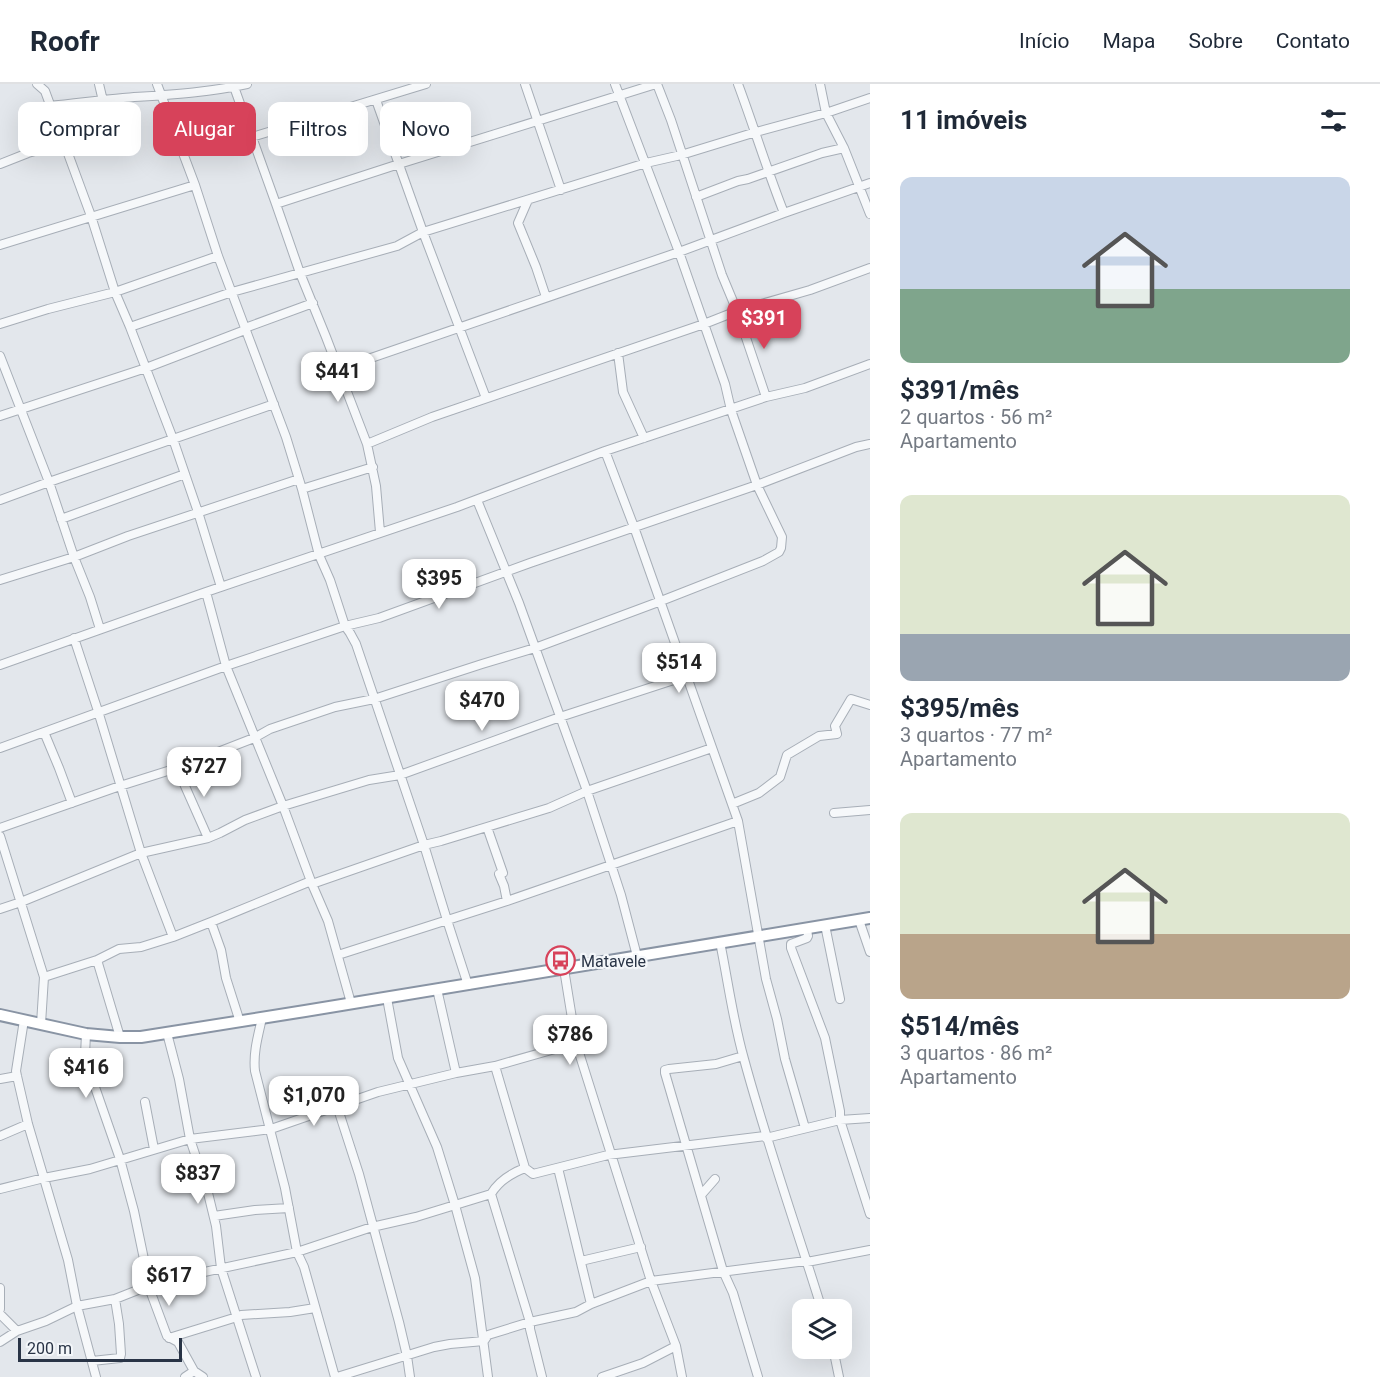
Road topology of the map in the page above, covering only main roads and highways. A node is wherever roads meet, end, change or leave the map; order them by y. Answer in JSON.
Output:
{"nodes":[{"id":1,"x":864,"y":919,"type":"edge"},
{"id":2,"x":0,"y":1015,"type":"edge"}],
"edges":[{"from":1,"to":2,"type":"highway"}]}
